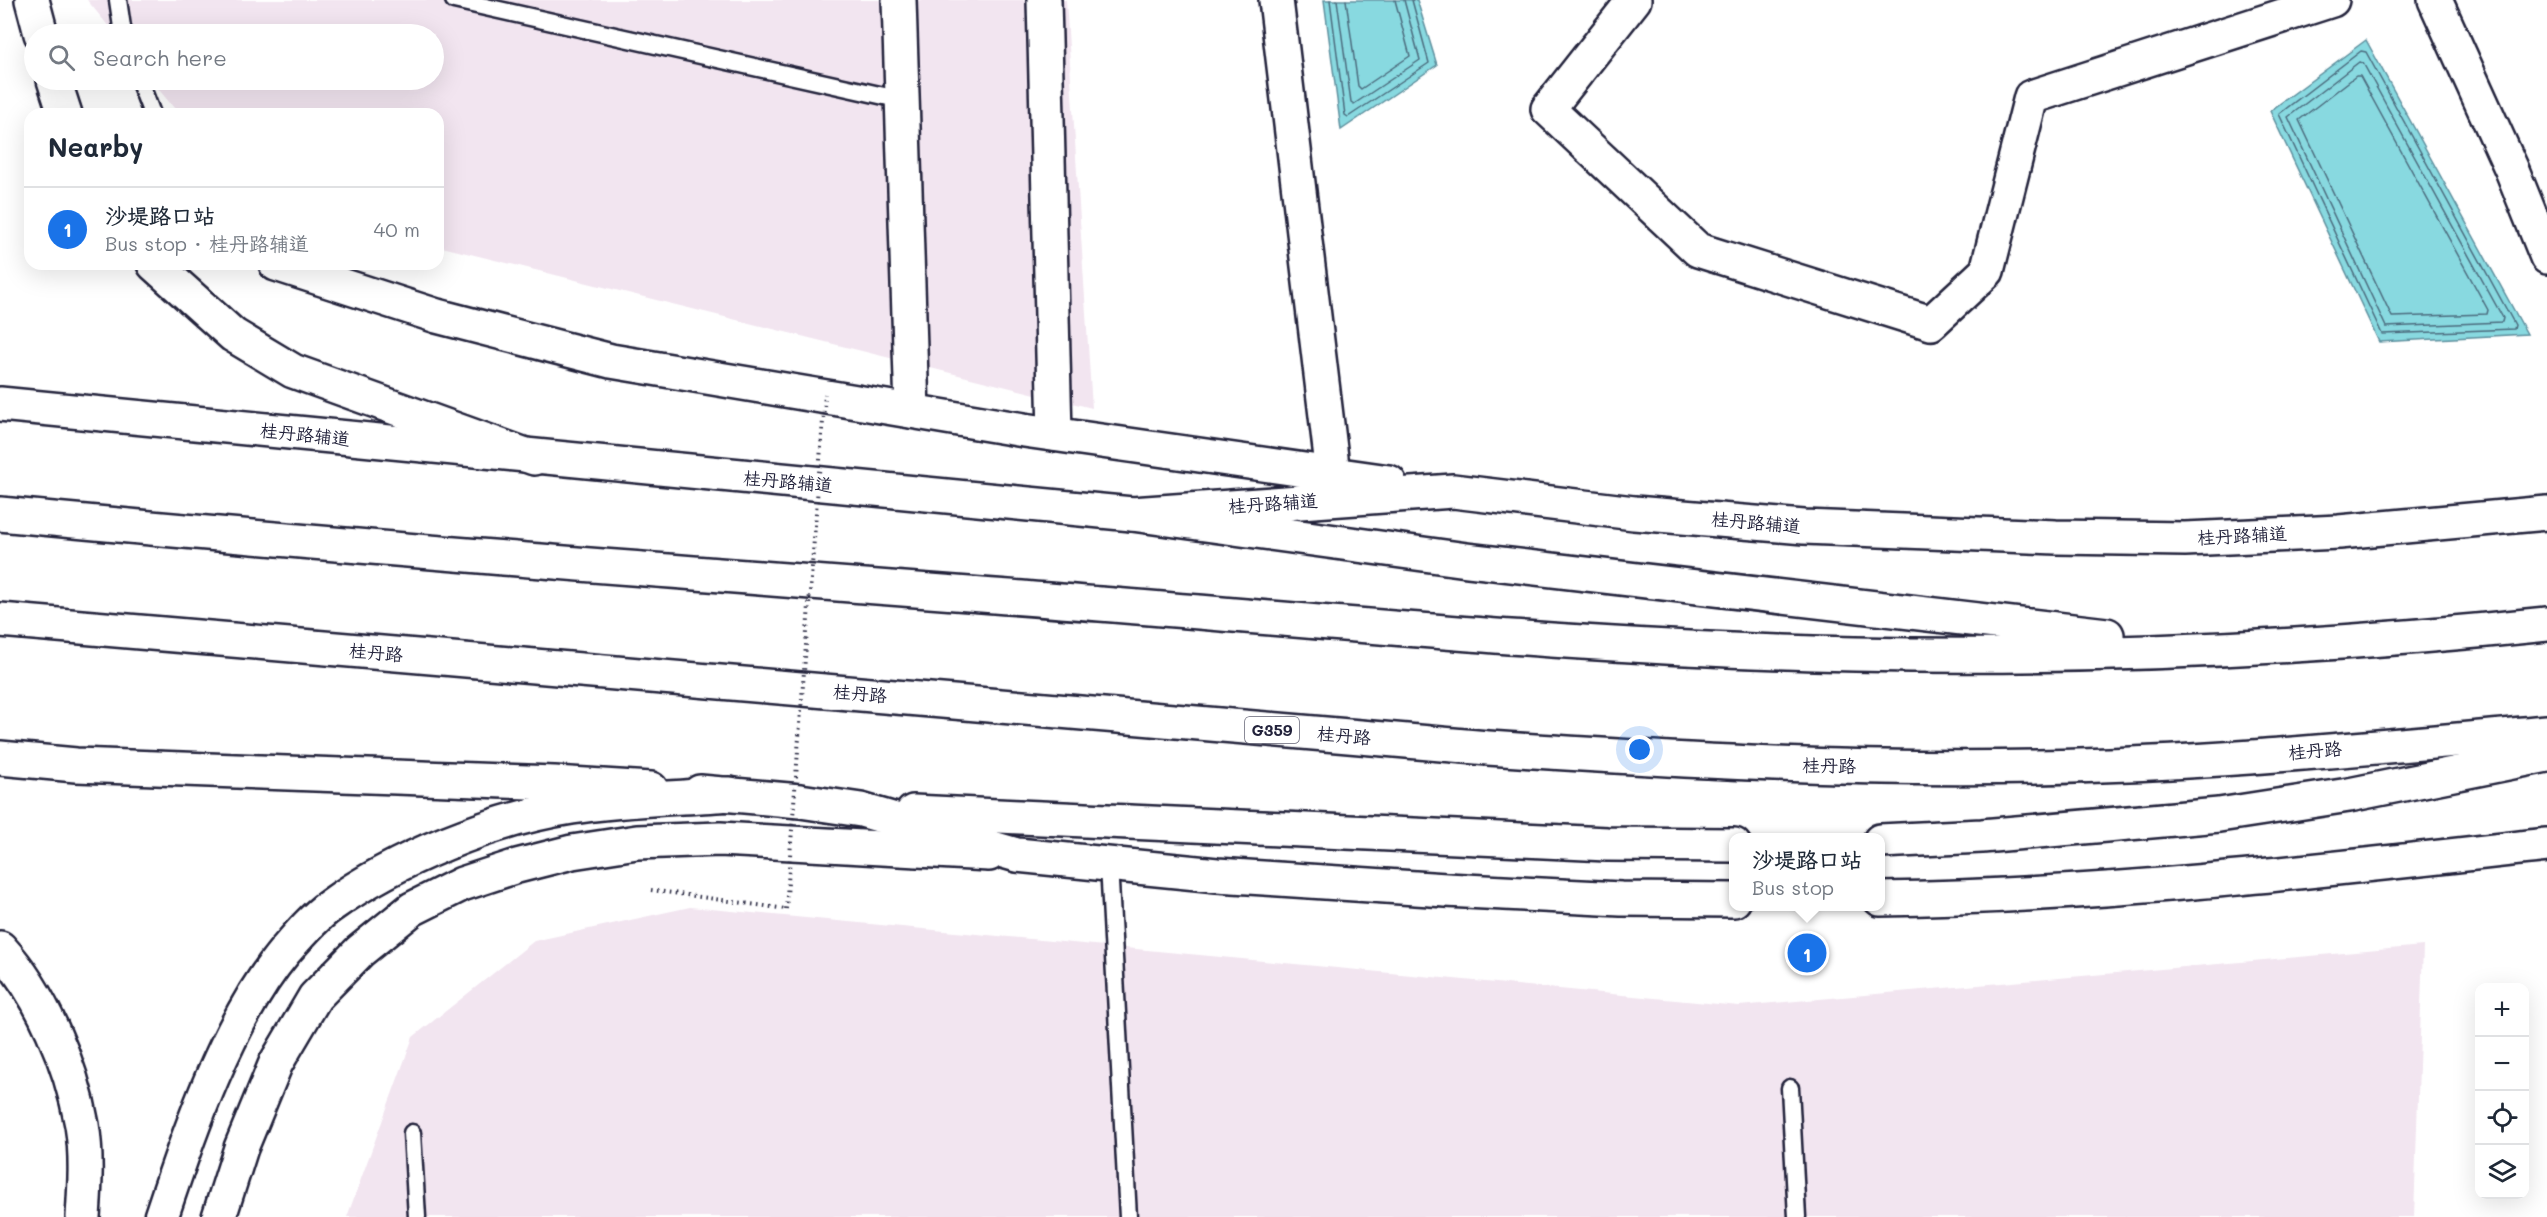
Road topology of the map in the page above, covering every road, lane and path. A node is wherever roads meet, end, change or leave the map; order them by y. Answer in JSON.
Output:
{"nodes":[{"id":1,"x":32,"y":0,"type":"edge"},
{"id":2,"x":118,"y":0,"type":"edge"},
{"id":3,"x":454,"y":0,"type":"edge"},
{"id":4,"x":899,"y":0,"type":"edge"},
{"id":5,"x":1044,"y":0,"type":"edge"},
{"id":6,"x":1276,"y":0,"type":"edge"},
{"id":7,"x":1634,"y":0,"type":"edge"},
{"id":8,"x":2332,"y":0,"type":"edge"},
{"id":9,"x":2435,"y":0,"type":"edge"},
{"id":10,"x":495,"y":5,"type":"edge"},
{"id":11,"x":38,"y":24,"type":"edge"},
{"id":12,"x":122,"y":24,"type":"edge"},
{"id":13,"x":57,"y":90,"type":"edge"},
{"id":14,"x":144,"y":90,"type":"edge"},
{"id":15,"x":902,"y":100,"type":"junction"},
{"id":16,"x":63,"y":108,"type":"edge"},
{"id":17,"x":150,"y":108,"type":"edge"},
{"id":18,"x":2547,"y":257,"type":"edge"},
{"id":19,"x":161,"y":270,"type":"edge"},
{"id":20,"x":294,"y":270,"type":"edge"},
{"id":21,"x":825,"y":394,"type":"dead end"},
{"id":22,"x":0,"y":404,"type":"edge"},
{"id":23,"x":912,"y":411,"type":"junction"},
{"id":24,"x":1055,"y":434,"type":"junction"},
{"id":25,"x":534,"y":458,"type":"junction"},
{"id":26,"x":1333,"y":474,"type":"junction"},
{"id":27,"x":1454,"y":491,"type":"junction"},
{"id":28,"x":2547,"y":513,"type":"edge"},
{"id":29,"x":0,"y":514,"type":"edge"},
{"id":30,"x":1132,"y":514,"type":"junction"},
{"id":31,"x":0,"y":620,"type":"edge"},
{"id":32,"x":2547,"y":624,"type":"edge"},
{"id":33,"x":2225,"y":649,"type":"junction"},
{"id":34,"x":2547,"y":732,"type":"edge"},
{"id":35,"x":2547,"y":755,"type":"edge"},
{"id":36,"x":0,"y":758,"type":"edge"},
{"id":37,"x":730,"y":794,"type":"junction"},
{"id":38,"x":861,"y":810,"type":"junction"},
{"id":39,"x":1885,"y":841,"type":"edge"},
{"id":40,"x":1729,"y":845,"type":"edge"},
{"id":41,"x":2547,"y":845,"type":"edge"},
{"id":42,"x":1017,"y":855,"type":"junction"},
{"id":43,"x":1109,"y":864,"type":"junction"},
{"id":44,"x":651,"y":890,"type":"dead end"},
{"id":45,"x":1885,"y":899,"type":"edge"},
{"id":46,"x":1729,"y":900,"type":"edge"},
{"id":47,"x":0,"y":948,"type":"edge"},
{"id":48,"x":1790,"y":1088,"type":"dead end"},
{"id":49,"x":412,"y":1133,"type":"dead end"},
{"id":50,"x":83,"y":1217,"type":"edge"},
{"id":51,"x":161,"y":1217,"type":"edge"},
{"id":52,"x":219,"y":1217,"type":"edge"},
{"id":53,"x":417,"y":1217,"type":"edge"},
{"id":54,"x":1128,"y":1217,"type":"edge"},
{"id":55,"x":1797,"y":1217,"type":"edge"}],
"edges":[{"from":1,"to":11,"type":"main road"},
{"from":2,"to":12,"type":"lane"},
{"from":3,"to":10,"type":"lane"},
{"from":4,"to":15,"type":"main road"},
{"from":5,"to":24,"type":"main road"},
{"from":6,"to":26,"type":"main road"},
{"from":7,"to":8,"type":"main road"},
{"from":9,"to":18,"type":"main road"},
{"from":10,"to":15,"type":"lane"},
{"from":13,"to":16,"type":"main road"},
{"from":14,"to":17,"type":"lane"},
{"from":15,"to":23,"type":"main road"},
{"from":19,"to":25,"type":"main road"},
{"from":20,"to":23,"type":"main road"},
{"from":21,"to":44,"type":"path","bridge":true},
{"from":22,"to":25,"type":"main road","name":"桂丹路辅道"},
{"from":23,"to":24,"type":"main road"},
{"from":24,"to":26,"type":"main road"},
{"from":25,"to":30,"type":"main road","name":"桂丹路辅道"},
{"from":26,"to":27,"type":"main road"},
{"from":27,"to":28,"type":"main road","name":"桂丹路辅道"},
{"from":27,"to":30,"type":"main road","name":"桂丹路辅道"},
{"from":29,"to":33,"type":"main road"},
{"from":30,"to":33,"type":"main road"},
{"from":31,"to":34,"type":"main road","name":"桂丹路","number":"G359"},
{"from":32,"to":33,"type":"main road"},
{"from":35,"to":39,"type":"main road"},
{"from":36,"to":37,"type":"main road"},
{"from":37,"to":38,"type":"main road"},
{"from":37,"to":51,"type":"main road"},
{"from":38,"to":40,"type":"main road"},
{"from":38,"to":42,"type":"main road"},
{"from":41,"to":45,"type":"main road"},
{"from":42,"to":43,"type":"main road"},
{"from":42,"to":52,"type":"main road"},
{"from":43,"to":46,"type":"main road"},
{"from":43,"to":54,"type":"lane"},
{"from":47,"to":50,"type":"main road"},
{"from":48,"to":55,"type":"lane"},
{"from":49,"to":53,"type":"lane"}]}
